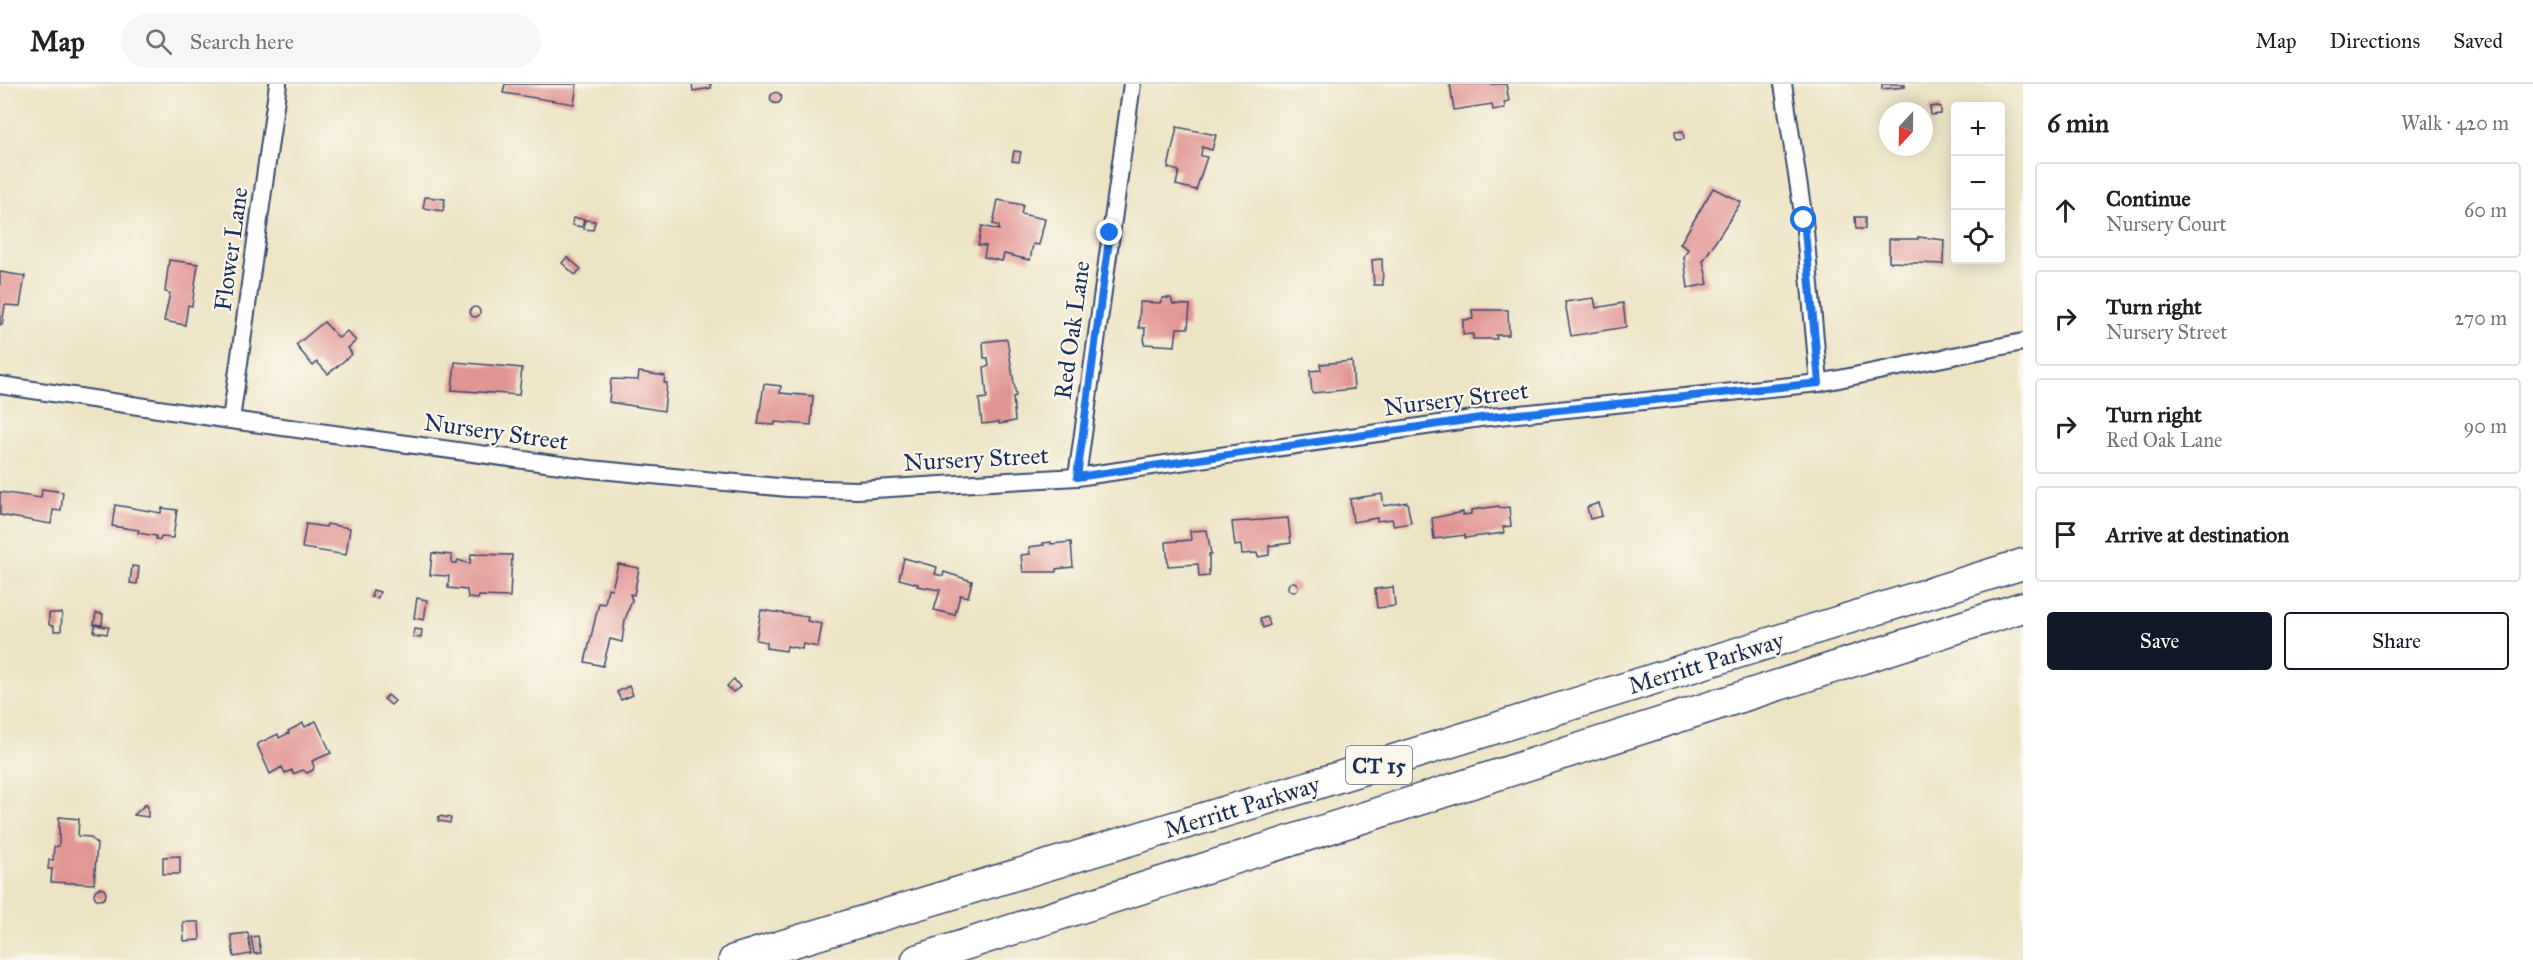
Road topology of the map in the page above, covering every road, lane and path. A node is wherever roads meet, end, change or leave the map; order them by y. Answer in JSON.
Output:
{"nodes":[{"id":1,"x":278,"y":84,"type":"edge"},
{"id":2,"x":1132,"y":84,"type":"edge"},
{"id":3,"x":1783,"y":84,"type":"edge"},
{"id":4,"x":2023,"y":342,"type":"edge"},
{"id":5,"x":1819,"y":383,"type":"junction"},
{"id":6,"x":0,"y":385,"type":"edge"},
{"id":7,"x":231,"y":420,"type":"junction"},
{"id":8,"x":1077,"y":477,"type":"junction"},
{"id":9,"x":2023,"y":564,"type":"edge"},
{"id":10,"x":2023,"y":607,"type":"edge"},
{"id":11,"x":734,"y":960,"type":"edge"},
{"id":12,"x":916,"y":960,"type":"edge"}],
"edges":[{"from":1,"to":7,"type":"street","name":"Flower Lane"},
{"from":2,"to":8,"type":"street","name":"Red Oak Lane"},
{"from":3,"to":5,"type":"street"},
{"from":4,"to":5,"type":"street","name":"Nursery Street"},
{"from":5,"to":8,"type":"street","name":"Nursery Street"},
{"from":6,"to":7,"type":"street","name":"Nursery Street"},
{"from":7,"to":8,"type":"street","name":"Nursery Street"},
{"from":9,"to":11,"type":"highway","name":"Merritt Parkway","number":"CT 15"},
{"from":10,"to":12,"type":"highway","name":"Merritt Parkway","number":"CT 15"}]}
